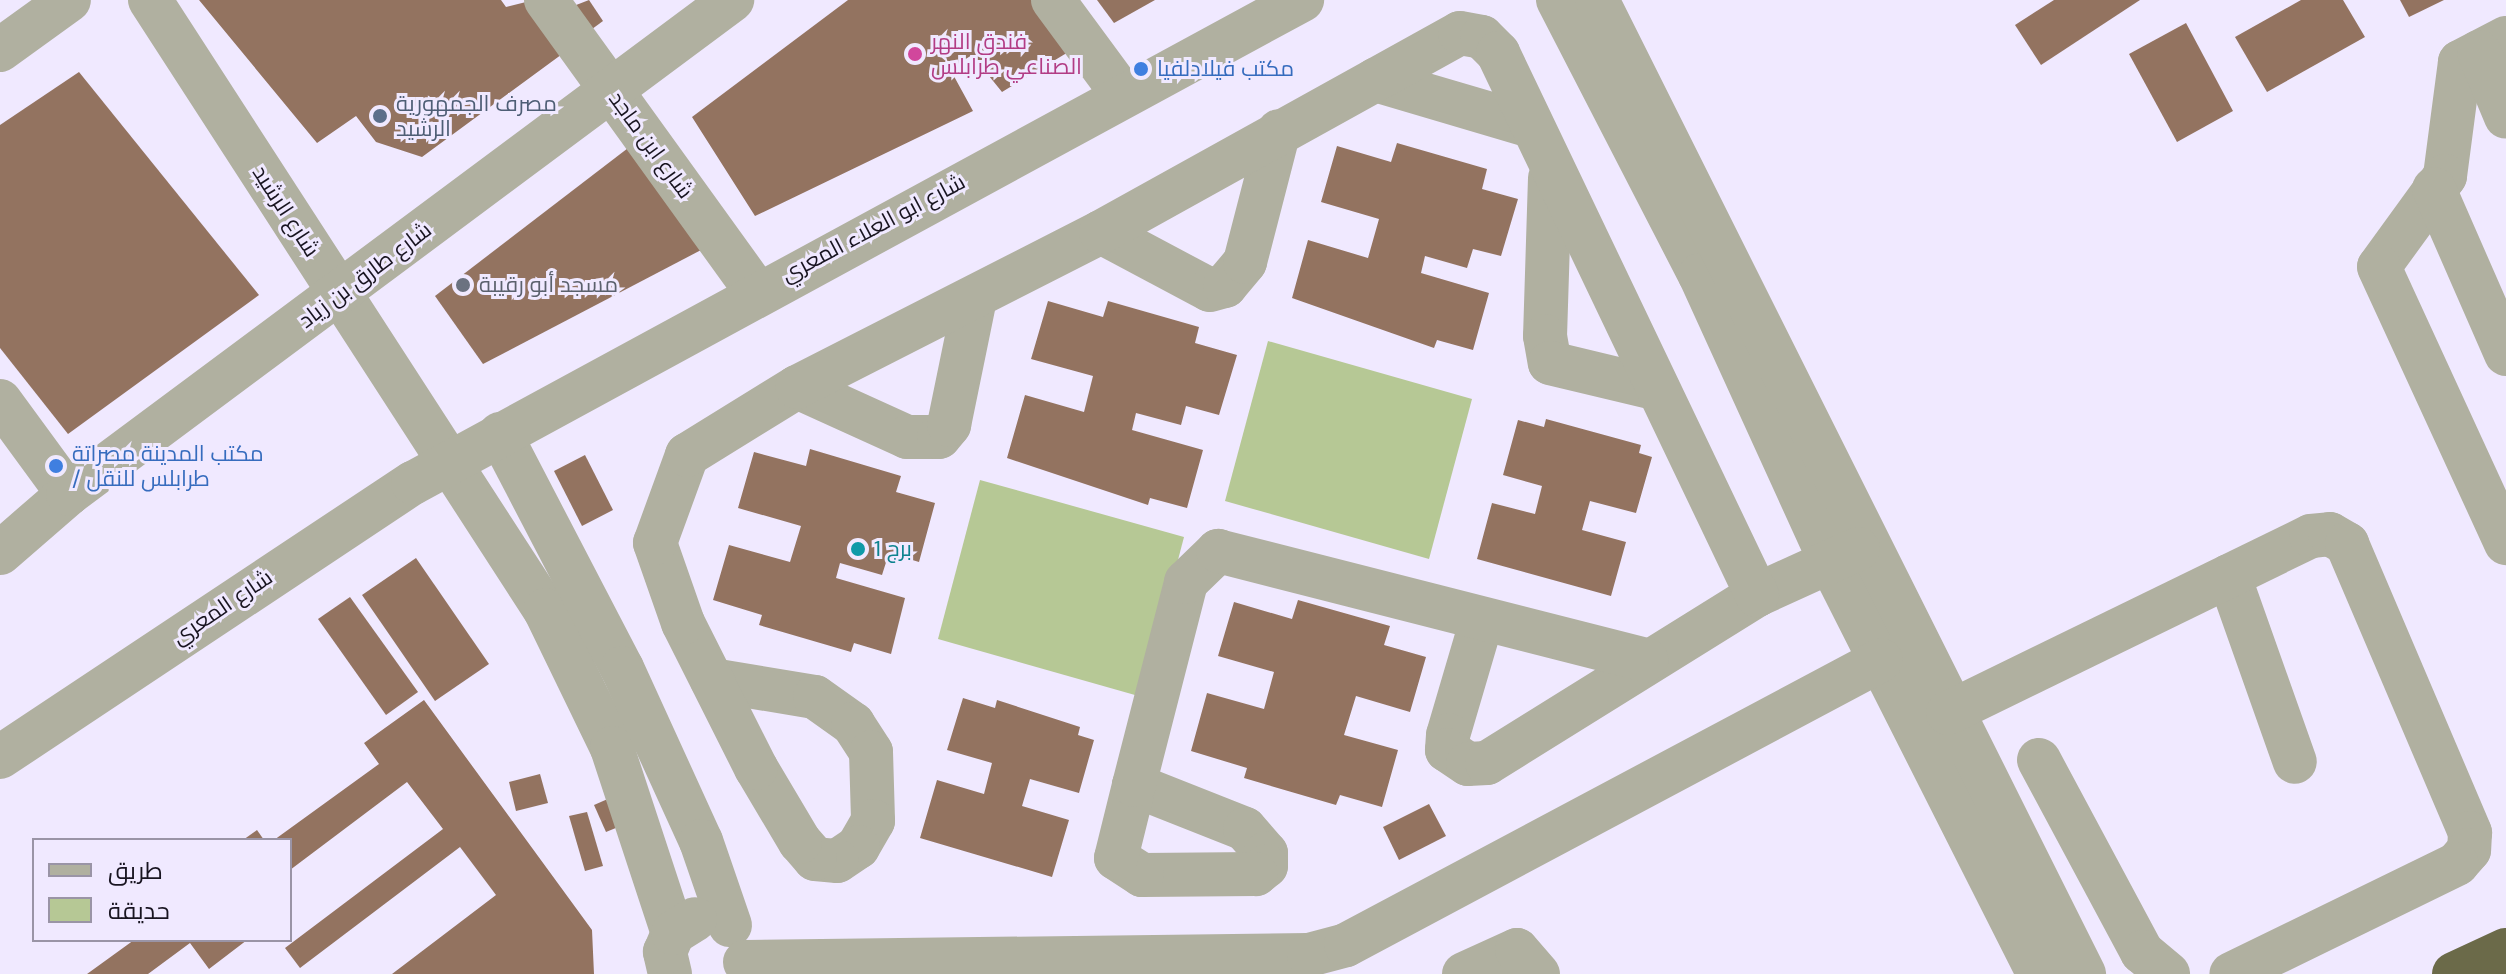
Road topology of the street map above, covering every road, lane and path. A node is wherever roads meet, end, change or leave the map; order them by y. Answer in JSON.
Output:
{"nodes":[{"id":1,"x":69,"y":0,"type":"edge"},
{"id":2,"x":150,"y":0,"type":"edge"},
{"id":3,"x":546,"y":0,"type":"edge"},
{"id":4,"x":732,"y":0,"type":"edge"},
{"id":5,"x":1053,"y":0,"type":"edge"},
{"id":6,"x":1302,"y":0,"type":"edge"},
{"id":7,"x":1558,"y":0,"type":"edge"},
{"id":8,"x":1597,"y":0,"type":"edge"},
{"id":9,"x":2493,"y":45,"type":"edge"},
{"id":10,"x":0,"y":50,"type":"edge"},
{"id":11,"x":1375,"y":80,"type":"junction"},
{"id":12,"x":611,"y":90,"type":"junction"},
{"id":13,"x":1123,"y":95,"type":"junction"},
{"id":14,"x":2506,"y":117,"type":"edge"},
{"id":15,"x":1531,"y":126,"type":"junction"},
{"id":16,"x":1279,"y":131,"type":"junction"},
{"id":17,"x":1550,"y":170,"type":"junction"},
{"id":18,"x":2434,"y":189,"type":"junction"},
{"id":19,"x":1101,"y":232,"type":"junction"},
{"id":20,"x":756,"y":291,"type":"junction"},
{"id":21,"x":340,"y":295,"type":"junction"},
{"id":22,"x":975,"y":298,"type":"junction"},
{"id":23,"x":2506,"y":354,"type":"edge"},
{"id":24,"x":797,"y":387,"type":"junction"},
{"id":25,"x":1658,"y":389,"type":"junction"},
{"id":26,"x":0,"y":401,"type":"edge"},
{"id":27,"x":500,"y":434,"type":"junction"},
{"id":28,"x":447,"y":463,"type":"junction"},
{"id":29,"x":68,"y":494,"type":"junction"},
{"id":30,"x":1870,"y":542,"type":"junction"},
{"id":31,"x":2506,"y":543,"type":"edge"},
{"id":32,"x":0,"y":553,"type":"edge"},
{"id":33,"x":1831,"y":563,"type":"junction"},
{"id":34,"x":2229,"y":576,"type":"junction"},
{"id":35,"x":1757,"y":595,"type":"junction"},
{"id":36,"x":1481,"y":623,"type":"junction"},
{"id":37,"x":1646,"y":660,"type":"junction"},
{"id":38,"x":1881,"y":660,"type":"junction"},
{"id":39,"x":712,"y":680,"type":"dead end"},
{"id":40,"x":1948,"y":713,"type":"junction"},
{"id":41,"x":0,"y":757,"type":"edge"},
{"id":42,"x":2039,"y":760,"type":"dead end"},
{"id":43,"x":2295,"y":762,"type":"dead end"},
{"id":44,"x":1134,"y":785,"type":"dead end"},
{"id":45,"x":2506,"y":950,"type":"edge"},
{"id":46,"x":671,"y":953,"type":"edge"},
{"id":47,"x":738,"y":953,"type":"edge"},
{"id":48,"x":1464,"y":974,"type":"edge"},
{"id":49,"x":1538,"y":974,"type":"edge"},
{"id":50,"x":2039,"y":974,"type":"edge"},
{"id":51,"x":2084,"y":974,"type":"edge"},
{"id":52,"x":2168,"y":974,"type":"edge"},
{"id":53,"x":2231,"y":974,"type":"edge"},
{"id":54,"x":2454,"y":974,"type":"edge"}],
"edges":[{"from":1,"to":10,"type":"street"},
{"from":2,"to":21,"type":"street","name":"شارع الرشيد"},
{"from":3,"to":12,"type":"street","name":"شارع ابن ماجد"},
{"from":4,"to":12,"type":"street","name":"شارع طارق بن زياد"},
{"from":5,"to":13,"type":"street"},
{"from":6,"to":13,"type":"street","name":"شارع ابو العلاء المعري"},
{"from":7,"to":33,"type":"street"},
{"from":8,"to":30,"type":"street"},
{"from":9,"to":14,"type":"street"},
{"from":9,"to":18,"type":"street"},
{"from":11,"to":15,"type":"street"},
{"from":11,"to":15,"type":"street"},
{"from":11,"to":16,"type":"street"},
{"from":12,"to":20,"type":"street","name":"شارع ابن ماجد"},
{"from":12,"to":21,"type":"street","name":"شارع طارق بن زياد"},
{"from":13,"to":20,"type":"street","name":"شارع ابو العلاء المعري"},
{"from":15,"to":17,"type":"street"},
{"from":16,"to":19,"type":"street"},
{"from":16,"to":19,"type":"street"},
{"from":17,"to":25,"type":"street"},
{"from":17,"to":25,"type":"street"},
{"from":18,"to":23,"type":"street"},
{"from":18,"to":31,"type":"street"},
{"from":19,"to":22,"type":"street"},
{"from":20,"to":27,"type":"street","name":"شارع ابو العلاء المعري"},
{"from":21,"to":28,"type":"street","name":"شارع الرشيد"},
{"from":21,"to":29,"type":"street","name":"شارع طارق بن زياد"},
{"from":22,"to":24,"type":"street"},
{"from":22,"to":24,"type":"street"},
{"from":24,"to":39,"type":"street"},
{"from":25,"to":35,"type":"street"},
{"from":26,"to":29,"type":"street"},
{"from":27,"to":28,"type":"street","name":"شارع ابو العلاء المعري"},
{"from":27,"to":47,"type":"street"},
{"from":28,"to":41,"type":"street","name":"شارع المعري"},
{"from":28,"to":46,"type":"street","name":"شارع الرشيد"},
{"from":29,"to":32,"type":"street","name":"شارع طارق بن زياد"},
{"from":30,"to":33,"type":"street"},
{"from":30,"to":40,"type":"street"},
{"from":33,"to":35,"type":"street"},
{"from":33,"to":38,"type":"street"},
{"from":34,"to":40,"type":"street"},
{"from":34,"to":43,"type":"street"},
{"from":34,"to":53,"type":"street"},
{"from":35,"to":37,"type":"street"},
{"from":36,"to":37,"type":"street"},
{"from":36,"to":37,"type":"street"},
{"from":36,"to":44,"type":"street"},
{"from":38,"to":47,"type":"street"},
{"from":38,"to":50,"type":"street"},
{"from":40,"to":51,"type":"street"},
{"from":42,"to":52,"type":"street"},
{"from":45,"to":54,"type":"highway"},
{"from":46,"to":47,"type":"street"},
{"from":48,"to":49,"type":"street"}]}
